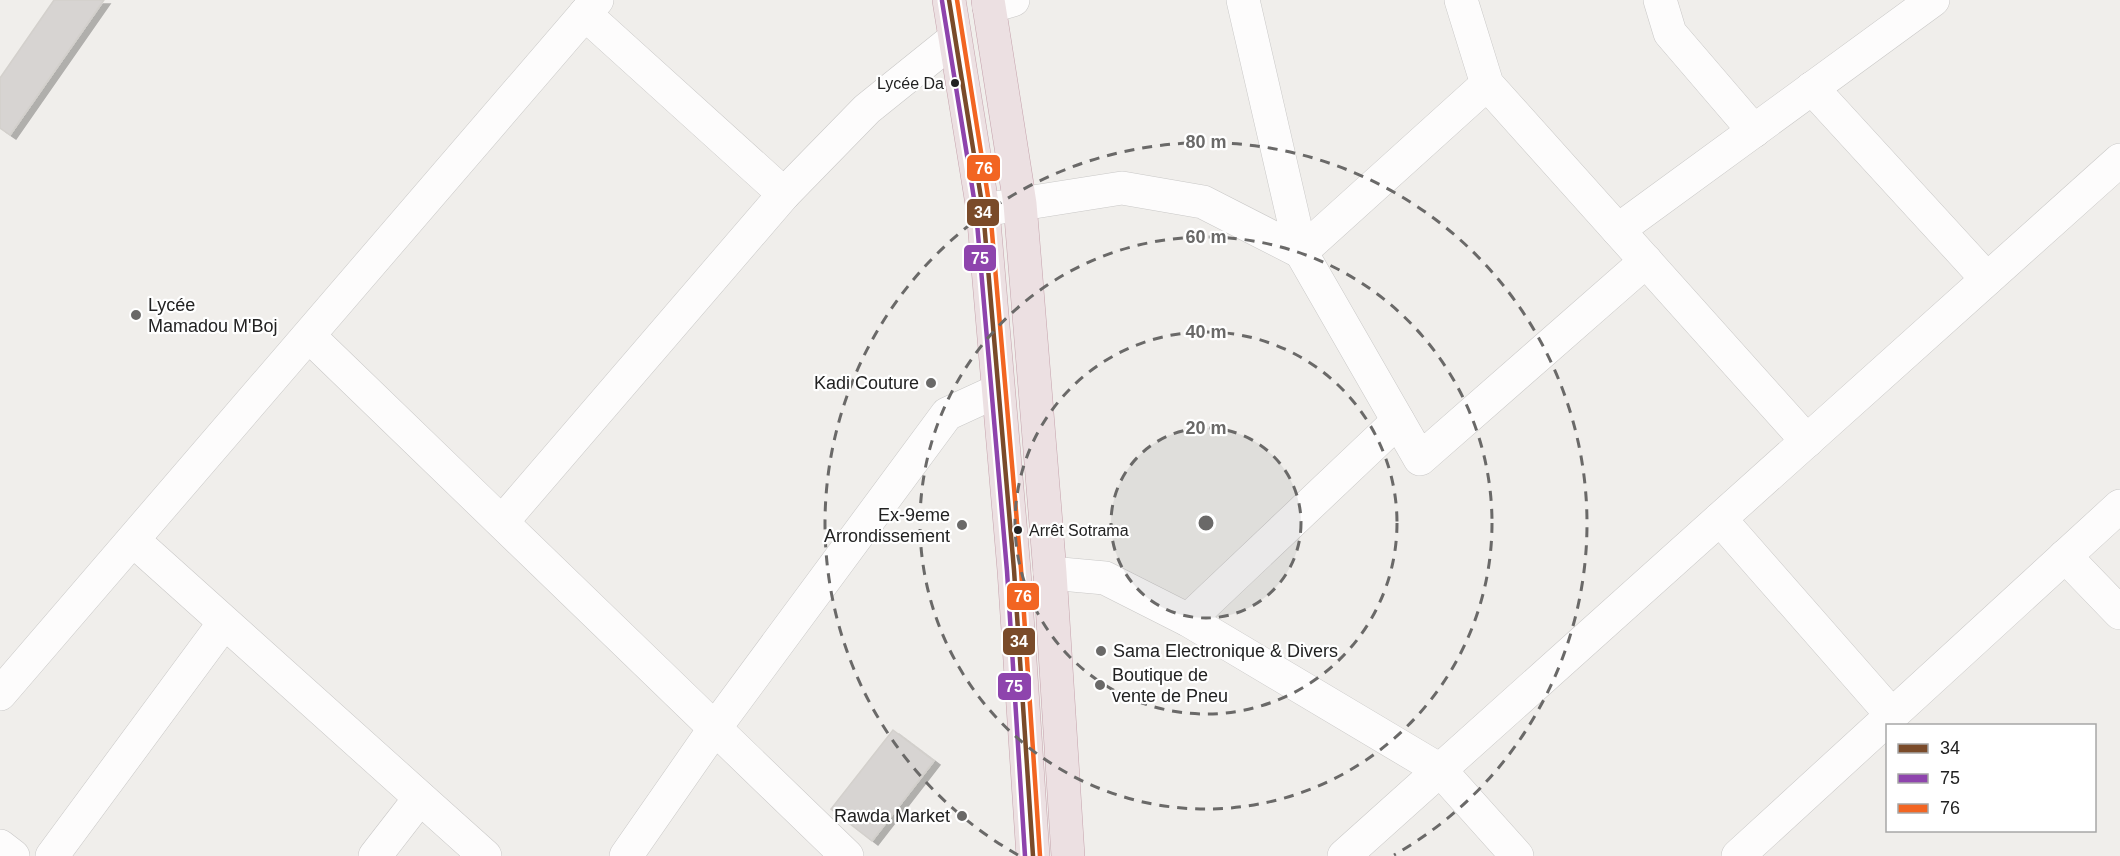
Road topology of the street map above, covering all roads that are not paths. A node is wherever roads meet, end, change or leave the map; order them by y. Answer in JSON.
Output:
{"nodes":[{"id":1,"x":949,"y":0,"type":"edge"},
{"id":2,"x":1243,"y":0,"type":"edge"},
{"id":3,"x":1461,"y":0,"type":"edge"},
{"id":4,"x":1660,"y":0,"type":"edge"},
{"id":5,"x":1933,"y":0,"type":"edge"},
{"id":6,"x":997,"y":2,"type":"edge"},
{"id":7,"x":591,"y":7,"type":"edge"},
{"id":8,"x":954,"y":39,"type":"junction"},
{"id":9,"x":1487,"y":84,"type":"junction"},
{"id":10,"x":1812,"y":88,"type":"junction"},
{"id":11,"x":1754,"y":131,"type":"junction"},
{"id":12,"x":2120,"y":160,"type":"edge"},
{"id":13,"x":784,"y":194,"type":"junction"},
{"id":14,"x":1020,"y":204,"type":"junction"},
{"id":15,"x":983,"y":210,"type":"junction"},
{"id":16,"x":1618,"y":231,"type":"junction"},
{"id":17,"x":1301,"y":252,"type":"junction"},
{"id":18,"x":1646,"y":261,"type":"junction"},
{"id":19,"x":1988,"y":279,"type":"junction"},
{"id":20,"x":309,"y":336,"type":"junction"},
{"id":21,"x":997,"y":391,"type":"junction"},
{"id":22,"x":1398,"y":422,"type":"junction"},
{"id":23,"x":1807,"y":441,"type":"junction"},
{"id":24,"x":2120,"y":506,"type":"edge"},
{"id":25,"x":1720,"y":519,"type":"junction"},
{"id":26,"x":502,"y":522,"type":"junction"},
{"id":27,"x":133,"y":540,"type":"junction"},
{"id":28,"x":2065,"y":556,"type":"junction"},
{"id":29,"x":1050,"y":573,"type":"junction"},
{"id":30,"x":2120,"y":613,"type":"edge"},
{"id":31,"x":1188,"y":620,"type":"junction"},
{"id":32,"x":224,"y":623,"type":"junction"},
{"id":33,"x":0,"y":694,"type":"edge"},
{"id":34,"x":1892,"y":715,"type":"junction"},
{"id":35,"x":715,"y":728,"type":"junction"},
{"id":36,"x":1440,"y":770,"type":"junction"},
{"id":37,"x":420,"y":798,"type":"junction"},
{"id":38,"x":0,"y":846,"type":"edge"},
{"id":39,"x":13,"y":856,"type":"edge"},
{"id":40,"x":52,"y":856,"type":"edge"},
{"id":41,"x":375,"y":856,"type":"edge"},
{"id":42,"x":485,"y":856,"type":"edge"},
{"id":43,"x":626,"y":856,"type":"edge"},
{"id":44,"x":847,"y":856,"type":"edge"},
{"id":45,"x":1033,"y":856,"type":"edge"},
{"id":46,"x":1068,"y":856,"type":"edge"},
{"id":47,"x":1344,"y":856,"type":"edge"},
{"id":48,"x":1517,"y":856,"type":"edge"},
{"id":49,"x":1738,"y":856,"type":"edge"}],
"edges":[{"from":1,"to":8,"type":"highway"},
{"from":2,"to":17,"type":"street"},
{"from":3,"to":9,"type":"street"},
{"from":4,"to":11,"type":"street"},
{"from":5,"to":10,"type":"street"},
{"from":6,"to":14,"type":"highway"},
{"from":7,"to":13,"type":"street"},
{"from":7,"to":20,"type":"street"},
{"from":8,"to":13,"type":"street"},
{"from":8,"to":15,"type":"highway"},
{"from":9,"to":16,"type":"street"},
{"from":9,"to":17,"type":"street"},
{"from":10,"to":11,"type":"street"},
{"from":10,"to":19,"type":"street"},
{"from":11,"to":16,"type":"street"},
{"from":12,"to":19,"type":"street"},
{"from":13,"to":26,"type":"street"},
{"from":14,"to":15,"type":"street"},
{"from":14,"to":17,"type":"street"},
{"from":14,"to":29,"type":"highway"},
{"from":15,"to":21,"type":"highway"},
{"from":16,"to":18,"type":"street"},
{"from":17,"to":22,"type":"street"},
{"from":18,"to":22,"type":"street"},
{"from":18,"to":23,"type":"street"},
{"from":19,"to":23,"type":"street"},
{"from":20,"to":26,"type":"street"},
{"from":20,"to":27,"type":"street"},
{"from":21,"to":35,"type":"street"},
{"from":21,"to":45,"type":"highway"},
{"from":22,"to":31,"type":"street"},
{"from":23,"to":25,"type":"street"},
{"from":24,"to":28,"type":"street"},
{"from":25,"to":34,"type":"street"},
{"from":25,"to":36,"type":"street"},
{"from":26,"to":35,"type":"street"},
{"from":27,"to":32,"type":"street"},
{"from":27,"to":33,"type":"street"},
{"from":28,"to":30,"type":"street"},
{"from":28,"to":34,"type":"street"},
{"from":29,"to":31,"type":"street"},
{"from":29,"to":46,"type":"highway"},
{"from":31,"to":36,"type":"street"},
{"from":32,"to":37,"type":"street"},
{"from":32,"to":40,"type":"street"},
{"from":34,"to":49,"type":"street"},
{"from":35,"to":43,"type":"street"},
{"from":35,"to":44,"type":"street"},
{"from":36,"to":47,"type":"street"},
{"from":36,"to":48,"type":"street"},
{"from":37,"to":41,"type":"street"},
{"from":37,"to":42,"type":"street"},
{"from":38,"to":39,"type":"street"}]}
